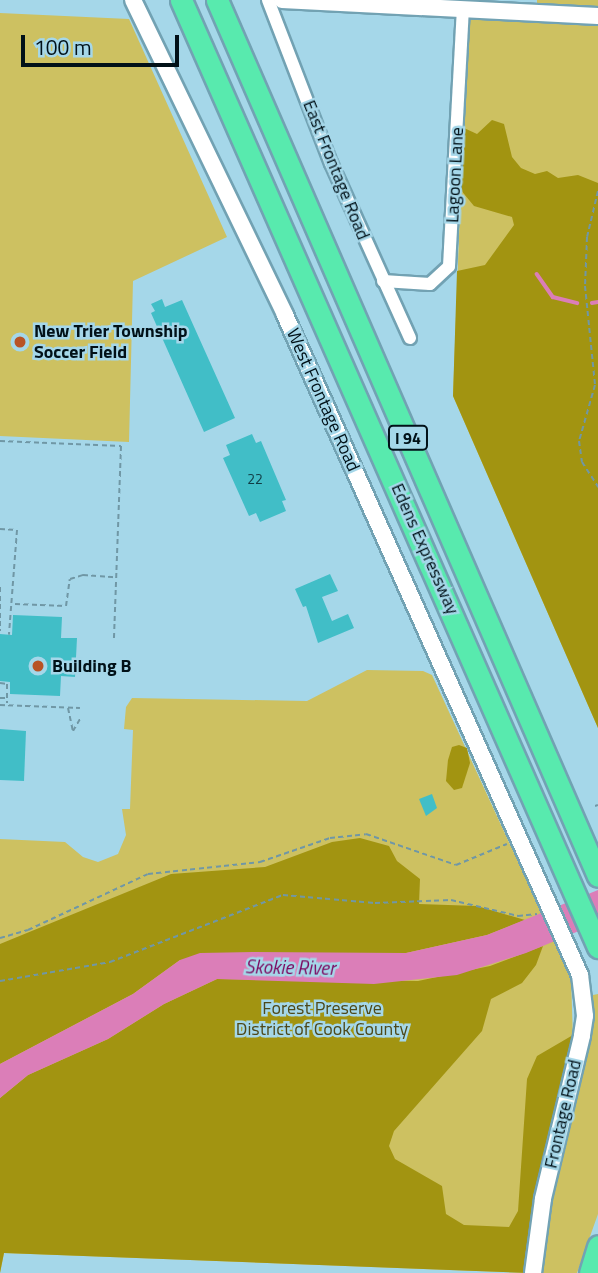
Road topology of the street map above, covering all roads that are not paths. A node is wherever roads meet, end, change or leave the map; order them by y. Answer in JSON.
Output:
{"nodes":[{"id":1,"x":133,"y":0,"type":"edge"},
{"id":2,"x":181,"y":0,"type":"edge"},
{"id":3,"x":217,"y":0,"type":"edge"},
{"id":4,"x":268,"y":0,"type":"edge"},
{"id":5,"x":282,"y":0,"type":"edge"},
{"id":6,"x":406,"y":3,"type":"edge"},
{"id":7,"x":463,"y":9,"type":"junction"},
{"id":8,"x":598,"y":16,"type":"edge"},
{"id":9,"x":383,"y":281,"type":"junction"},
{"id":10,"x":410,"y":338,"type":"dead end"},
{"id":11,"x":504,"y":804,"type":"joint"},
{"id":12,"x":598,"y":876,"type":"edge"},
{"id":13,"x":594,"y":937,"type":"edge"},
{"id":14,"x":598,"y":1246,"type":"edge"},
{"id":15,"x":533,"y":1273,"type":"edge"},
{"id":16,"x":590,"y":1273,"type":"edge"}],
"edges":[{"from":1,"to":11,"type":"street","name":"West Frontage Road"},
{"from":2,"to":13,"type":"highway","name":"Edens Expressway","number":"I 94"},
{"from":3,"to":12,"type":"highway","name":"Edens Expressway","number":"I 94"},
{"from":4,"to":9,"type":"street","name":"East Frontage Road"},
{"from":5,"to":6,"type":"street"},
{"from":6,"to":7,"type":"street"},
{"from":7,"to":8,"type":"street"},
{"from":7,"to":9,"type":"street","name":"Lagoon Lane"},
{"from":9,"to":10,"type":"street","name":"East Frontage Road"},
{"from":11,"to":15,"type":"street","name":"Frontage Road"},
{"from":14,"to":16,"type":"highway"}]}
